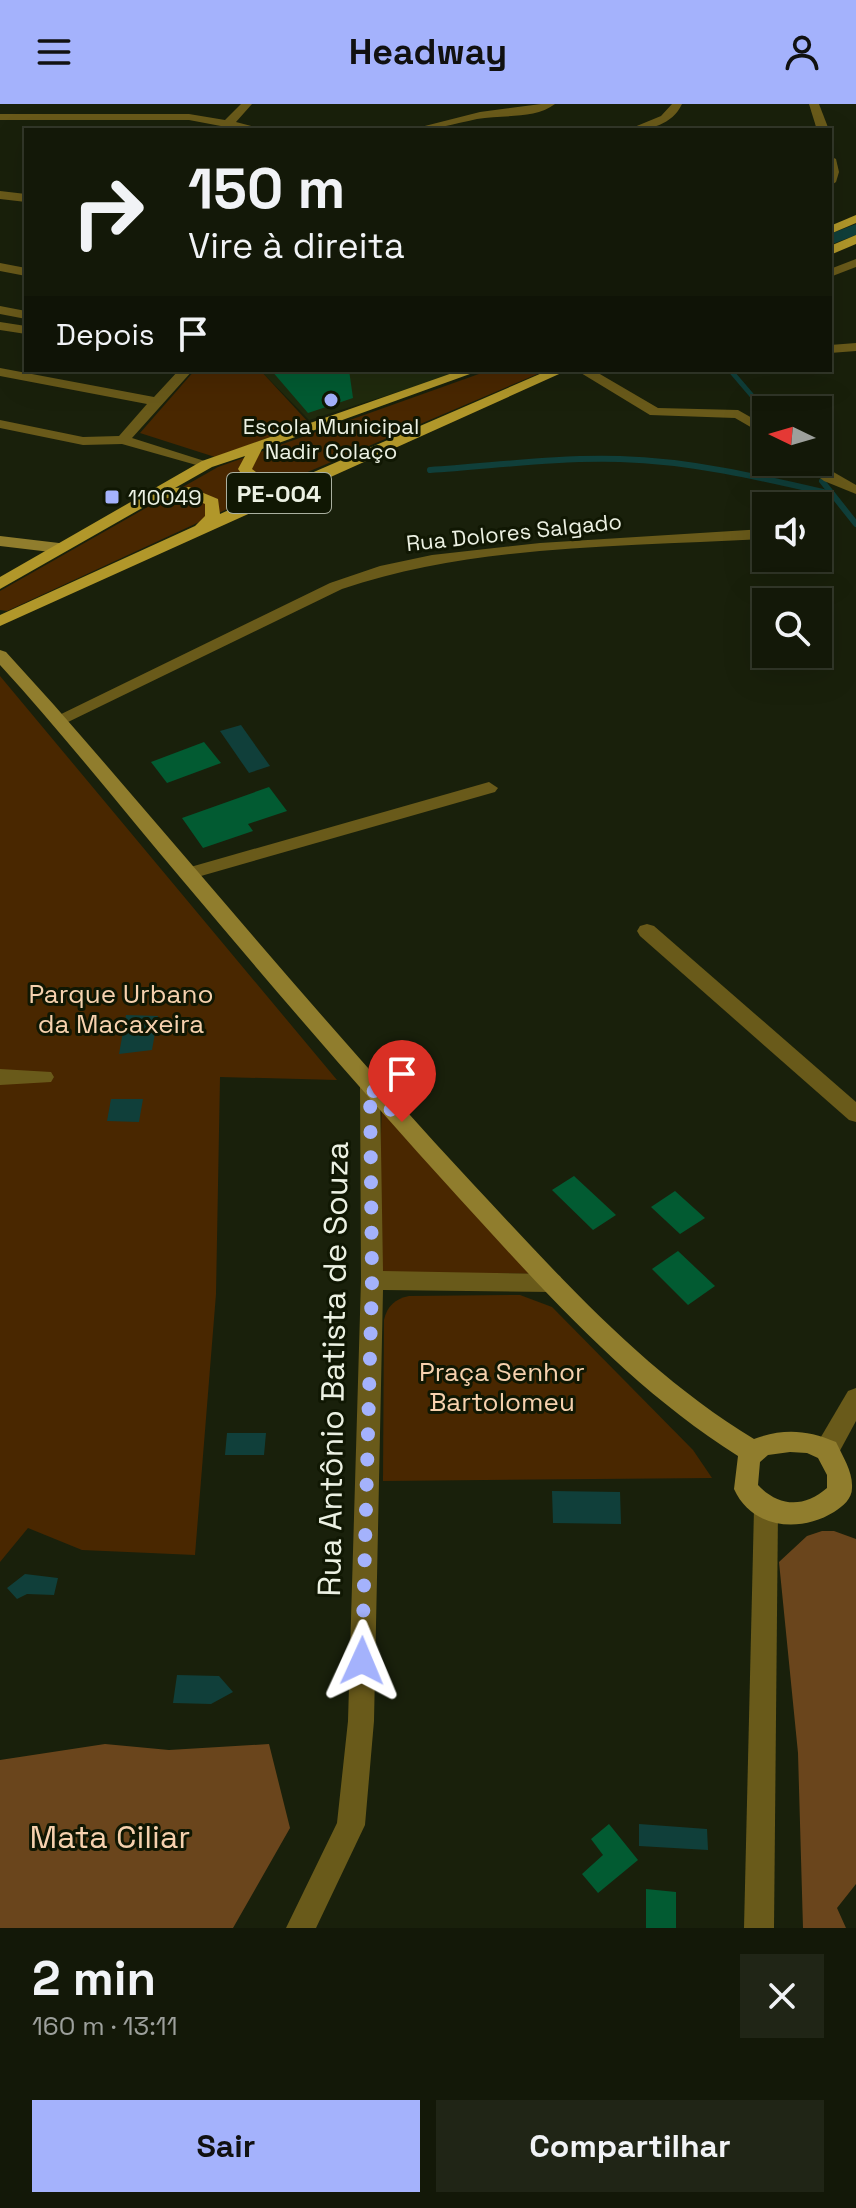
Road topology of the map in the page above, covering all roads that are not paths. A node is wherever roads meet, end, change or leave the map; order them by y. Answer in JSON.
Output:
{"nodes":[{"id":1,"x":173,"y":104,"type":"edge"},
{"id":2,"x":247,"y":104,"type":"edge"},
{"id":3,"x":550,"y":104,"type":"edge"},
{"id":4,"x":677,"y":104,"type":"edge"},
{"id":5,"x":814,"y":104,"type":"edge"},
{"id":6,"x":168,"y":116,"type":"junction"},
{"id":7,"x":0,"y":117,"type":"edge"},
{"id":8,"x":228,"y":124,"type":"junction"},
{"id":9,"x":653,"y":124,"type":"junction"},
{"id":10,"x":250,"y":128,"type":"edge"},
{"id":11,"x":424,"y":128,"type":"edge"},
{"id":12,"x":640,"y":128,"type":"edge"},
{"id":13,"x":666,"y":128,"type":"edge"},
{"id":14,"x":822,"y":128,"type":"edge"},
{"id":15,"x":0,"y":195,"type":"edge"},
{"id":16,"x":24,"y":198,"type":"edge"},
{"id":17,"x":856,"y":219,"type":"edge"},
{"id":18,"x":832,"y":229,"type":"edge"},
{"id":19,"x":856,"y":239,"type":"edge"},
{"id":20,"x":832,"y":250,"type":"edge"},
{"id":21,"x":856,"y":263,"type":"edge"},
{"id":22,"x":0,"y":267,"type":"edge"},
{"id":23,"x":24,"y":272,"type":"edge"},
{"id":24,"x":832,"y":272,"type":"edge"},
{"id":25,"x":0,"y":310,"type":"edge"},
{"id":26,"x":24,"y":315,"type":"edge"},
{"id":27,"x":0,"y":326,"type":"edge"},
{"id":28,"x":24,"y":330,"type":"edge"},
{"id":29,"x":856,"y":347,"type":"edge"},
{"id":30,"x":832,"y":349,"type":"edge"},
{"id":31,"x":0,"y":372,"type":"edge"},
{"id":32,"x":184,"y":372,"type":"edge"},
{"id":33,"x":468,"y":372,"type":"edge"},
{"id":34,"x":556,"y":372,"type":"edge"},
{"id":35,"x":586,"y":372,"type":"edge"},
{"id":36,"x":157,"y":402,"type":"junction"},
{"id":37,"x":752,"y":421,"type":"edge"},
{"id":38,"x":0,"y":424,"type":"edge"},
{"id":39,"x":123,"y":440,"type":"junction"},
{"id":40,"x":257,"y":446,"type":"junction"},
{"id":41,"x":207,"y":464,"type":"junction"},
{"id":42,"x":826,"y":476,"type":"edge"},
{"id":43,"x":295,"y":485,"type":"junction"},
{"id":44,"x":856,"y":490,"type":"edge"},
{"id":45,"x":148,"y":498,"type":"junction"},
{"id":46,"x":196,"y":533,"type":"junction"},
{"id":47,"x":752,"y":535,"type":"edge"},
{"id":48,"x":0,"y":541,"type":"edge"},
{"id":49,"x":59,"y":548,"type":"junction"},
{"id":50,"x":3,"y":578,"type":"edge"},
{"id":51,"x":0,"y":621,"type":"edge"},
{"id":52,"x":0,"y":655,"type":"edge"},
{"id":53,"x":60,"y":719,"type":"junction"},
{"id":54,"x":489,"y":788,"type":"dead end"},
{"id":55,"x":187,"y":874,"type":"junction"},
{"id":56,"x":647,"y":931,"type":"dead end"},
{"id":57,"x":0,"y":1077,"type":"edge"},
{"id":58,"x":44,"y":1077,"type":"dead end"},
{"id":59,"x":370,"y":1087,"type":"junction"},
{"id":60,"x":856,"y":1114,"type":"edge"},
{"id":61,"x":372,"y":1280,"type":"junction"},
{"id":62,"x":552,"y":1283,"type":"junction"},
{"id":63,"x":856,"y":1398,"type":"edge"},
{"id":64,"x":827,"y":1450,"type":"junction"},
{"id":65,"x":752,"y":1451,"type":"junction"},
{"id":66,"x":848,"y":1496,"type":"edge"},
{"id":67,"x":766,"y":1509,"type":"junction"},
{"id":68,"x":301,"y":1928,"type":"edge"},
{"id":69,"x":759,"y":1928,"type":"edge"}],
"edges":[{"from":1,"to":6,"type":"street"},
{"from":2,"to":8,"type":"street"},
{"from":3,"to":11,"type":"street"},
{"from":4,"to":9,"type":"street"},
{"from":5,"to":14,"type":"street"},
{"from":6,"to":7,"type":"street"},
{"from":6,"to":8,"type":"street"},
{"from":8,"to":10,"type":"street"},
{"from":9,"to":12,"type":"street"},
{"from":9,"to":13,"type":"street"},
{"from":15,"to":16,"type":"street"},
{"from":17,"to":18,"type":"main road"},
{"from":19,"to":20,"type":"main road"},
{"from":21,"to":24,"type":"street"},
{"from":22,"to":23,"type":"street"},
{"from":25,"to":26,"type":"street"},
{"from":27,"to":28,"type":"street"},
{"from":29,"to":30,"type":"street"},
{"from":31,"to":36,"type":"street"},
{"from":32,"to":36,"type":"street"},
{"from":33,"to":40,"type":"main road","number":"PE-004"},
{"from":34,"to":43,"type":"main road","number":"PE-004"},
{"from":35,"to":37,"type":"street"},
{"from":36,"to":39,"type":"street"},
{"from":38,"to":39,"type":"street"},
{"from":39,"to":41,"type":"street"},
{"from":40,"to":41,"type":"main road","number":"PE-004"},
{"from":40,"to":43,"type":"main road"},
{"from":41,"to":45,"type":"main road","number":"PE-004"},
{"from":42,"to":44,"type":"street"},
{"from":43,"to":46,"type":"main road","number":"PE-004"},
{"from":45,"to":46,"type":"main road"},
{"from":45,"to":49,"type":"main road","number":"PE-004"},
{"from":46,"to":51,"type":"main road","number":"PE-004"},
{"from":47,"to":53,"type":"street","name":"Rua Dolores Salgado"},
{"from":48,"to":49,"type":"street"},
{"from":49,"to":50,"type":"main road","number":"PE-004"},
{"from":52,"to":53,"type":"street"},
{"from":53,"to":55,"type":"street"},
{"from":54,"to":55,"type":"street"},
{"from":55,"to":59,"type":"street"},
{"from":56,"to":60,"type":"street"},
{"from":57,"to":58,"type":"street"},
{"from":59,"to":61,"type":"street","name":"Rua Antônio Batista de Souza"},
{"from":59,"to":62,"type":"street"},
{"from":61,"to":62,"type":"street"},
{"from":61,"to":68,"type":"street","name":"Rua Antônio Batista de Souza"},
{"from":62,"to":65,"type":"street"},
{"from":63,"to":64,"type":"street"},
{"from":64,"to":65,"type":"street"},
{"from":64,"to":66,"type":"street"},
{"from":65,"to":67,"type":"street"},
{"from":66,"to":67,"type":"street"},
{"from":67,"to":69,"type":"street"}]}
